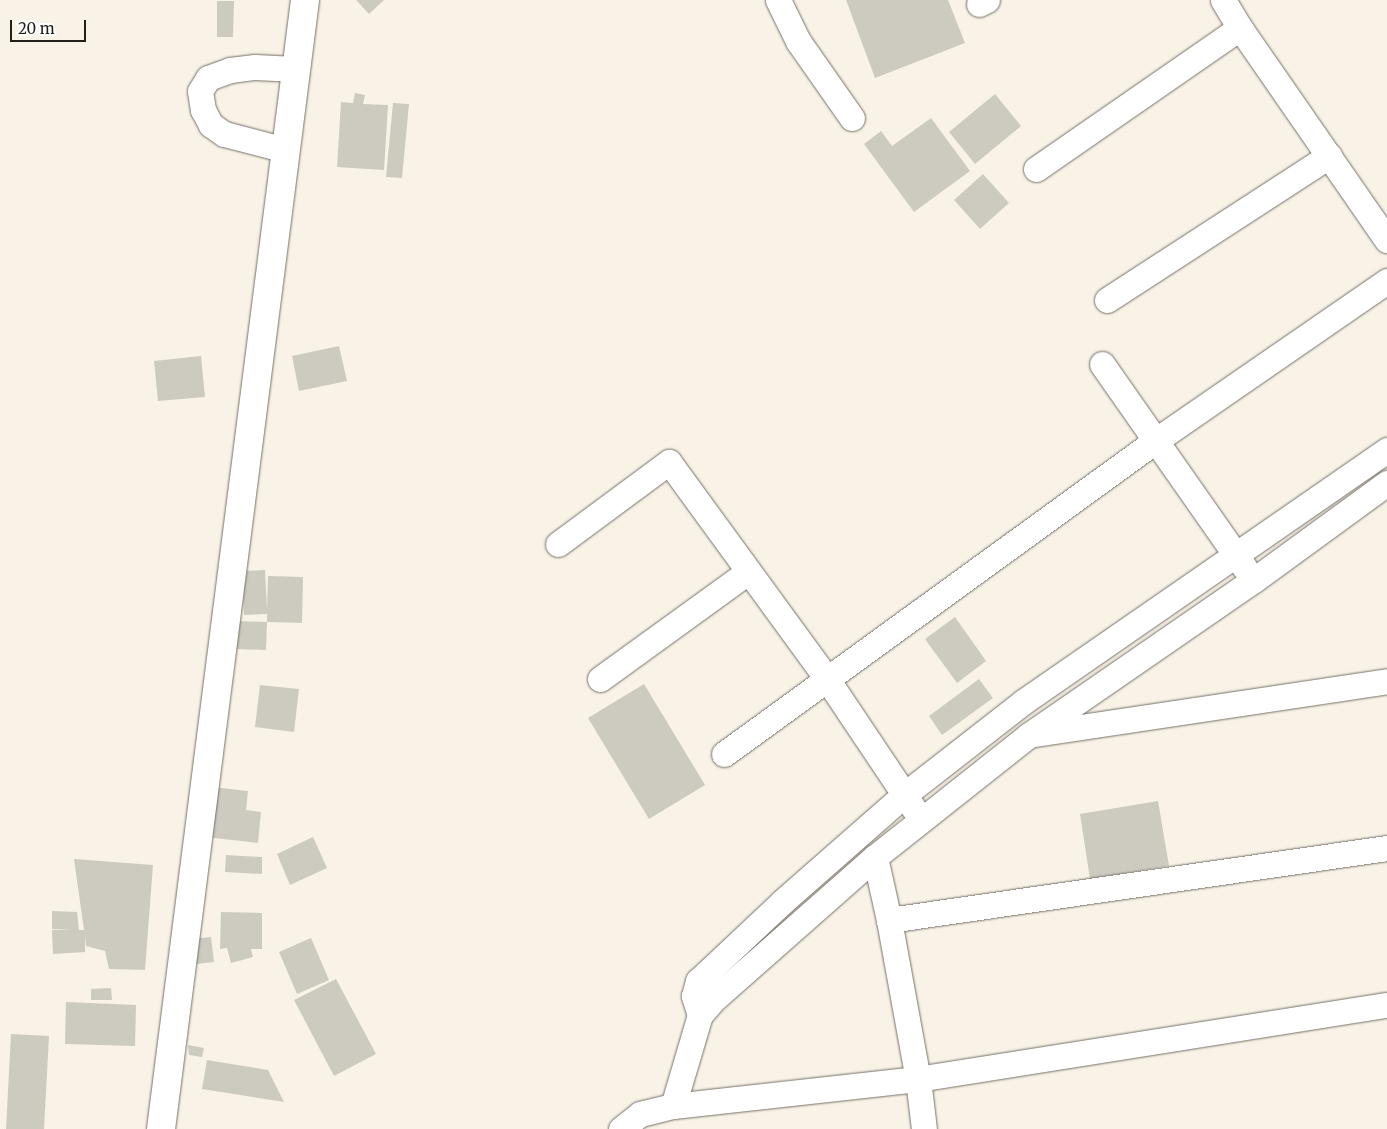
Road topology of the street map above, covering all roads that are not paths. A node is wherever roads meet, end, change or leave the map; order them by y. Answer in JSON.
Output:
{"nodes":[{"id":1,"x":304,"y":0,"type":"edge"},
{"id":2,"x":778,"y":0,"type":"edge"},
{"id":3,"x":1223,"y":0,"type":"edge"},
{"id":4,"x":1240,"y":28,"type":"junction"},
{"id":5,"x":296,"y":69,"type":"junction"},
{"id":6,"x":852,"y":118,"type":"dead end"},
{"id":7,"x":286,"y":150,"type":"junction"},
{"id":8,"x":1329,"y":156,"type":"junction"},
{"id":9,"x":1036,"y":169,"type":"dead end"},
{"id":10,"x":1387,"y":240,"type":"edge"},
{"id":11,"x":1387,"y":281,"type":"edge"},
{"id":12,"x":1108,"y":300,"type":"dead end"},
{"id":13,"x":1102,"y":364,"type":"dead end"},
{"id":14,"x":1155,"y":441,"type":"junction"},
{"id":15,"x":1387,"y":450,"type":"edge"},
{"id":16,"x":1387,"y":483,"type":"edge"},
{"id":17,"x":558,"y":544,"type":"dead end"},
{"id":18,"x":1236,"y":555,"type":"junction"},
{"id":19,"x":748,"y":572,"type":"junction"},
{"id":20,"x":1254,"y":580,"type":"junction"},
{"id":21,"x":600,"y":679,"type":"dead end"},
{"id":22,"x":827,"y":679,"type":"junction"},
{"id":23,"x":1387,"y":681,"type":"edge"},
{"id":24,"x":1029,"y":735,"type":"junction"},
{"id":25,"x":724,"y":754,"type":"dead end"},
{"id":26,"x":904,"y":795,"type":"junction"},
{"id":27,"x":921,"y":820,"type":"junction"},
{"id":28,"x":1387,"y":848,"type":"edge"},
{"id":29,"x":875,"y":857,"type":"junction"},
{"id":30,"x":889,"y":920,"type":"junction"},
{"id":31,"x":1387,"y":1005,"type":"edge"},
{"id":32,"x":700,"y":1016,"type":"junction"},
{"id":33,"x":918,"y":1079,"type":"junction"},
{"id":34,"x":673,"y":1106,"type":"junction"},
{"id":35,"x":162,"y":1129,"type":"edge"},
{"id":36,"x":621,"y":1129,"type":"edge"},
{"id":37,"x":924,"y":1129,"type":"edge"}],
"edges":[{"from":1,"to":5,"type":"main road"},
{"from":2,"to":6,"type":"street"},
{"from":3,"to":4,"type":"street"},
{"from":4,"to":8,"type":"street"},
{"from":4,"to":9,"type":"street"},
{"from":5,"to":7,"type":"main road"},
{"from":5,"to":7,"type":"street"},
{"from":7,"to":35,"type":"main road"},
{"from":8,"to":10,"type":"street"},
{"from":8,"to":12,"type":"street"},
{"from":11,"to":14,"type":"street"},
{"from":13,"to":14,"type":"street"},
{"from":14,"to":18,"type":"street"},
{"from":14,"to":22,"type":"street"},
{"from":15,"to":18,"type":"street"},
{"from":16,"to":20,"type":"street"},
{"from":17,"to":19,"type":"street"},
{"from":18,"to":20,"type":"street"},
{"from":18,"to":26,"type":"street"},
{"from":19,"to":21,"type":"street"},
{"from":19,"to":22,"type":"street"},
{"from":20,"to":24,"type":"street"},
{"from":22,"to":25,"type":"street"},
{"from":22,"to":26,"type":"street"},
{"from":23,"to":24,"type":"street"},
{"from":24,"to":27,"type":"street"},
{"from":26,"to":27,"type":"street"},
{"from":26,"to":32,"type":"street"},
{"from":27,"to":29,"type":"street"},
{"from":28,"to":30,"type":"street"},
{"from":29,"to":30,"type":"street"},
{"from":29,"to":32,"type":"street"},
{"from":30,"to":33,"type":"street"},
{"from":31,"to":33,"type":"street"},
{"from":32,"to":34,"type":"street"},
{"from":33,"to":34,"type":"street"},
{"from":33,"to":37,"type":"street"},
{"from":34,"to":36,"type":"street"}]}
